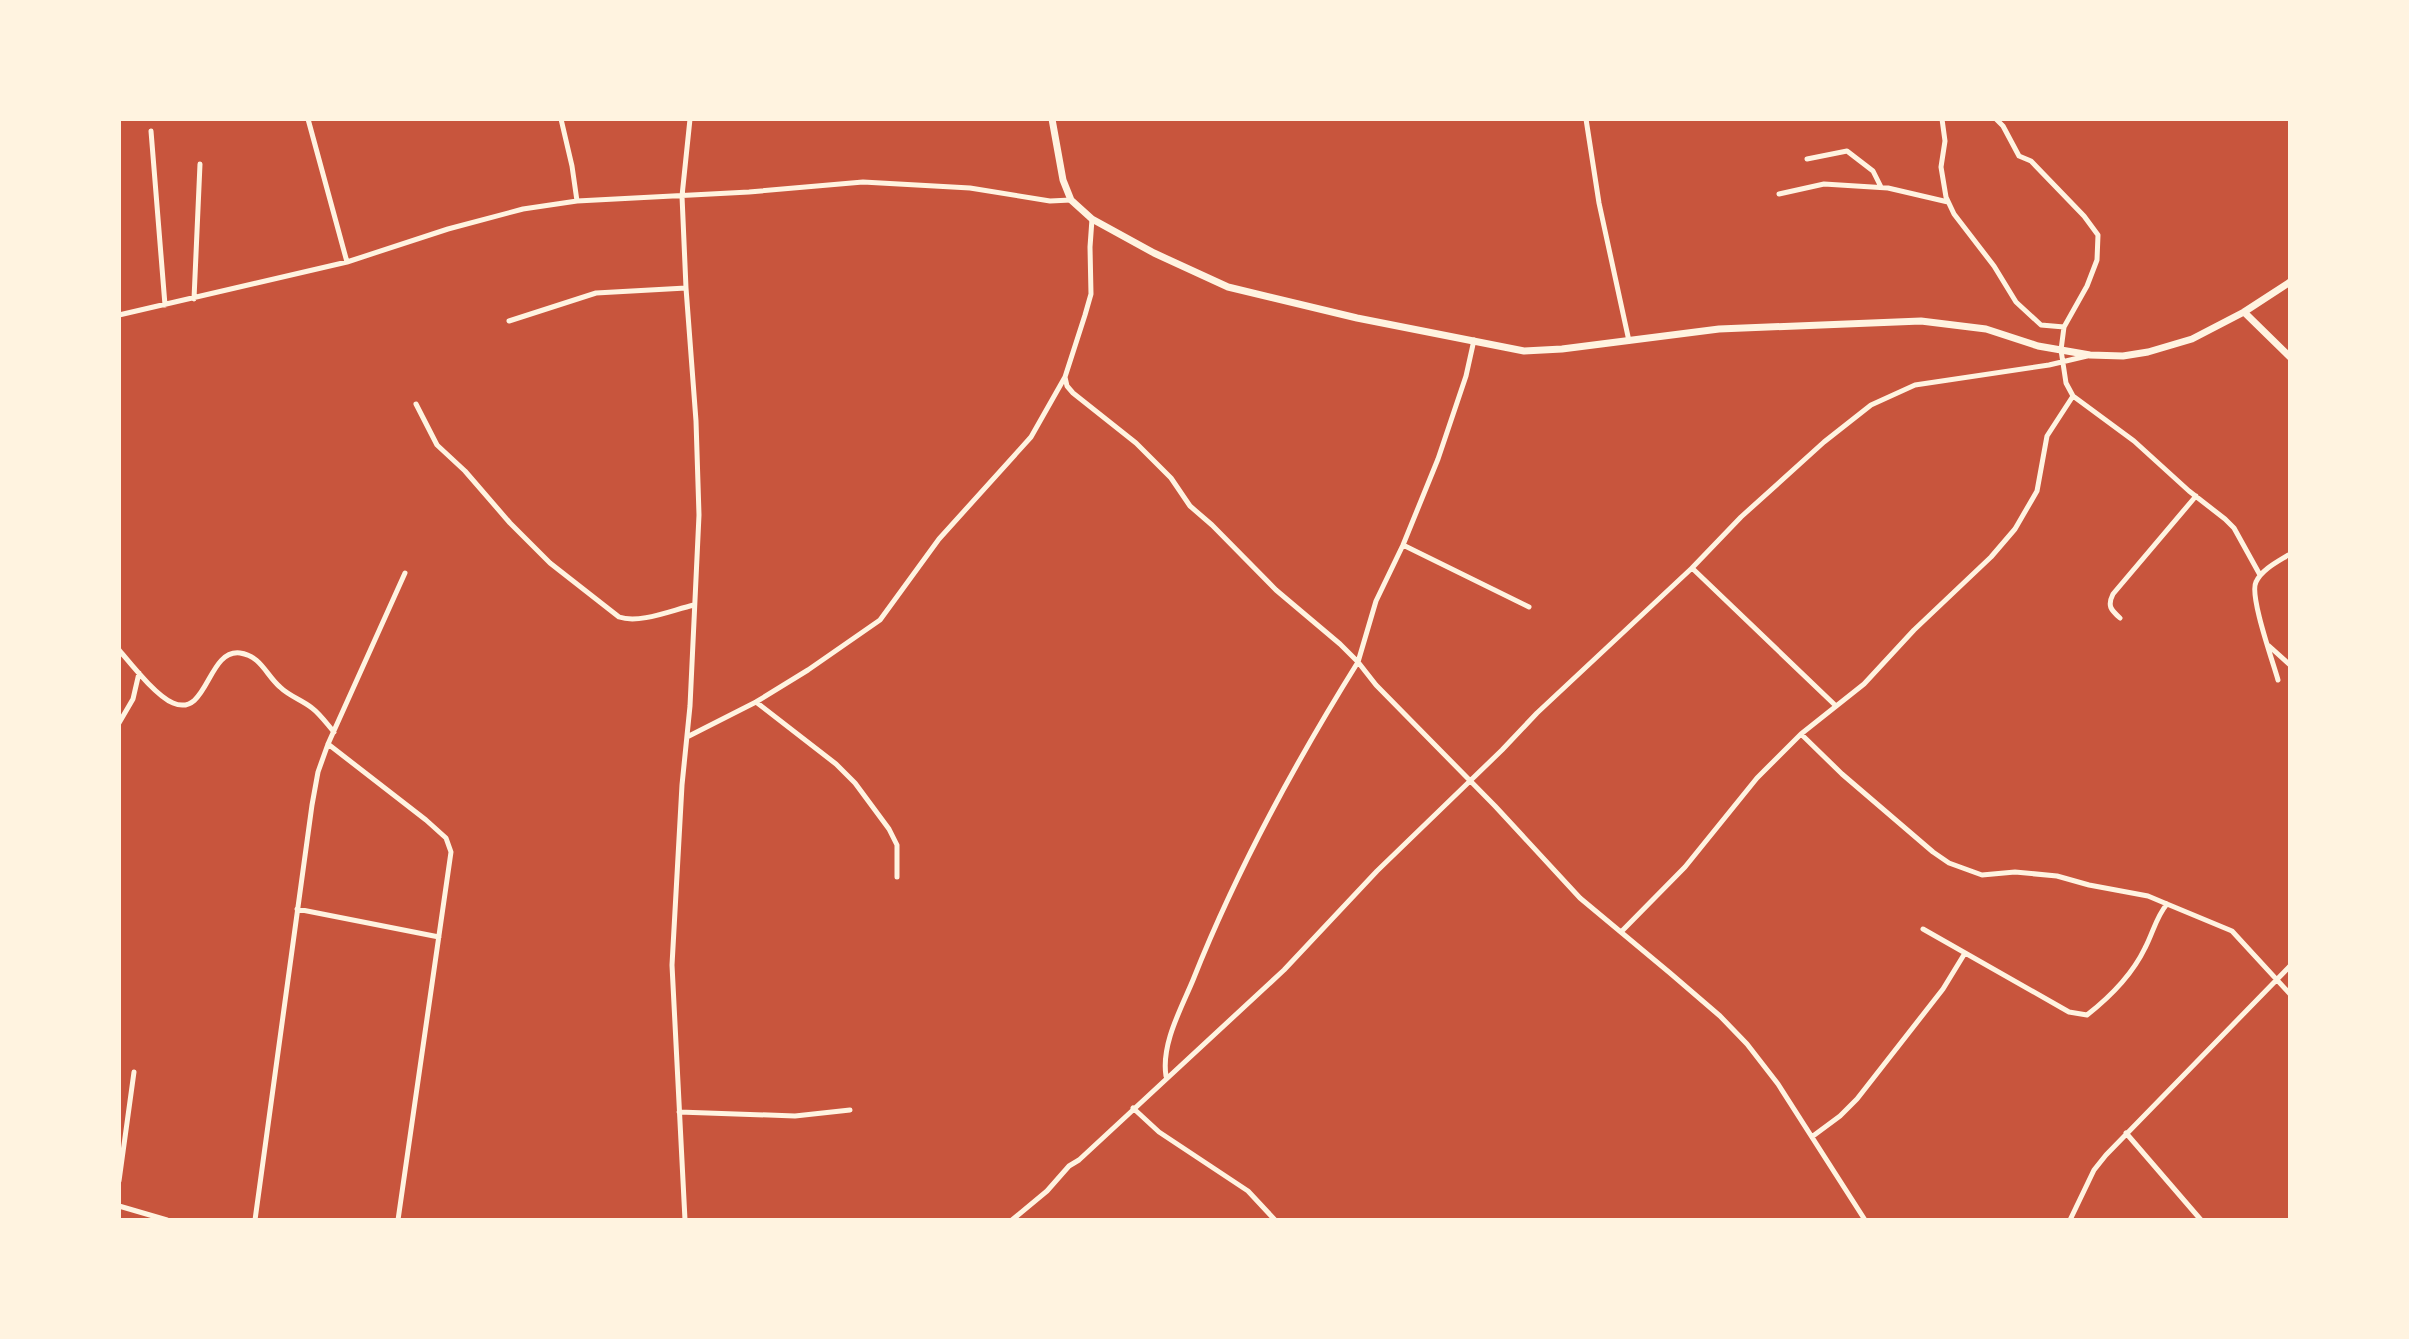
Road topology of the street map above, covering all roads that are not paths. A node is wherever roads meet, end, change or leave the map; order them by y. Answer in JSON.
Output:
{"nodes":[{"id":1,"x":308,"y":119,"type":"edge"},
{"id":2,"x":561,"y":119,"type":"edge"},
{"id":3,"x":690,"y":119,"type":"edge"},
{"id":4,"x":1052,"y":119,"type":"edge"},
{"id":5,"x":1586,"y":119,"type":"edge"},
{"id":6,"x":1942,"y":119,"type":"edge"},
{"id":7,"x":1996,"y":119,"type":"edge"},
{"id":8,"x":2011,"y":119,"type":"edge"},
{"id":9,"x":2003,"y":126,"type":"junction"},
{"id":10,"x":151,"y":131,"type":"dead end"},
{"id":11,"x":1807,"y":159,"type":"dead end"},
{"id":12,"x":200,"y":164,"type":"dead end"},
{"id":13,"x":1881,"y":187,"type":"junction"},
{"id":14,"x":1779,"y":194,"type":"dead end"},
{"id":15,"x":682,"y":196,"type":"junction"},
{"id":16,"x":1071,"y":200,"type":"junction"},
{"id":17,"x":577,"y":201,"type":"junction"},
{"id":18,"x":1948,"y":202,"type":"junction"},
{"id":19,"x":1092,"y":219,"type":"junction"},
{"id":20,"x":347,"y":262,"type":"junction"},
{"id":21,"x":2290,"y":282,"type":"edge"},
{"id":22,"x":686,"y":288,"type":"junction"},
{"id":23,"x":194,"y":299,"type":"junction"},
{"id":24,"x":165,"y":305,"type":"junction"},
{"id":25,"x":2244,"y":312,"type":"junction"},
{"id":26,"x":119,"y":315,"type":"edge"},
{"id":27,"x":509,"y":321,"type":"dead end"},
{"id":28,"x":2064,"y":327,"type":"junction"},
{"id":29,"x":1474,"y":340,"type":"junction"},
{"id":30,"x":1629,"y":341,"type":"junction"},
{"id":31,"x":2062,"y":350,"type":"junction"},
{"id":32,"x":2090,"y":355,"type":"junction"},
{"id":33,"x":2290,"y":357,"type":"edge"},
{"id":34,"x":2063,"y":362,"type":"junction"},
{"id":35,"x":1065,"y":377,"type":"junction"},
{"id":36,"x":2073,"y":396,"type":"junction"},
{"id":37,"x":416,"y":404,"type":"dead end"},
{"id":38,"x":2196,"y":496,"type":"junction"},
{"id":39,"x":1403,"y":545,"type":"junction"},
{"id":40,"x":2290,"y":554,"type":"edge"},
{"id":41,"x":1692,"y":568,"type":"junction"},
{"id":42,"x":405,"y":573,"type":"dead end"},
{"id":43,"x":2260,"y":575,"type":"junction"},
{"id":44,"x":694,"y":605,"type":"junction"},
{"id":45,"x":1529,"y":607,"type":"dead end"},
{"id":46,"x":2120,"y":618,"type":"dead end"},
{"id":47,"x":2269,"y":646,"type":"junction"},
{"id":48,"x":119,"y":650,"type":"edge"},
{"id":49,"x":1358,"y":662,"type":"junction"},
{"id":50,"x":2290,"y":665,"type":"edge"},
{"id":51,"x":139,"y":673,"type":"junction"},
{"id":52,"x":2278,"y":680,"type":"dead end"},
{"id":53,"x":756,"y":702,"type":"junction"},
{"id":54,"x":1836,"y":706,"type":"junction"},
{"id":55,"x":119,"y":723,"type":"edge"},
{"id":56,"x":334,"y":732,"type":"junction"},
{"id":57,"x":1801,"y":734,"type":"junction"},
{"id":58,"x":687,"y":737,"type":"junction"},
{"id":59,"x":328,"y":744,"type":"junction"},
{"id":60,"x":1469,"y":781,"type":"junction"},
{"id":61,"x":897,"y":877,"type":"dead end"},
{"id":62,"x":2167,"y":904,"type":"junction"},
{"id":63,"x":297,"y":909,"type":"junction"},
{"id":64,"x":1923,"y":929,"type":"dead end"},
{"id":65,"x":1621,"y":932,"type":"junction"},
{"id":66,"x":439,"y":937,"type":"junction"},
{"id":67,"x":1965,"y":953,"type":"junction"},
{"id":68,"x":2290,"y":966,"type":"edge"},
{"id":69,"x":2276,"y":981,"type":"junction"},
{"id":70,"x":2290,"y":994,"type":"edge"},
{"id":71,"x":134,"y":1072,"type":"dead end"},
{"id":72,"x":1167,"y":1077,"type":"junction"},
{"id":73,"x":1133,"y":1108,"type":"junction"},
{"id":74,"x":850,"y":1110,"type":"dead end"},
{"id":75,"x":679,"y":1112,"type":"junction"},
{"id":76,"x":2126,"y":1133,"type":"junction"},
{"id":77,"x":1813,"y":1136,"type":"junction"},
{"id":78,"x":119,"y":1181,"type":"edge"},
{"id":79,"x":119,"y":1206,"type":"edge"},
{"id":80,"x":167,"y":1220,"type":"edge"},
{"id":81,"x":255,"y":1220,"type":"edge"},
{"id":82,"x":398,"y":1220,"type":"edge"},
{"id":83,"x":685,"y":1220,"type":"edge"},
{"id":84,"x":1012,"y":1220,"type":"edge"},
{"id":85,"x":1275,"y":1220,"type":"edge"},
{"id":86,"x":1865,"y":1220,"type":"edge"},
{"id":87,"x":2070,"y":1220,"type":"edge"},
{"id":88,"x":2201,"y":1220,"type":"edge"}],
"edges":[{"from":1,"to":20,"type":"street"},
{"from":2,"to":17,"type":"street"},
{"from":3,"to":15,"type":"street"},
{"from":4,"to":16,"type":"street"},
{"from":5,"to":30,"type":"street"},
{"from":6,"to":18,"type":"street"},
{"from":7,"to":9,"type":"street"},
{"from":8,"to":9,"type":"street"},
{"from":9,"to":28,"type":"street"},
{"from":10,"to":24,"type":"street"},
{"from":11,"to":13,"type":"street"},
{"from":12,"to":23,"type":"street"},
{"from":13,"to":14,"type":"street"},
{"from":13,"to":18,"type":"street"},
{"from":15,"to":16,"type":"street"},
{"from":15,"to":17,"type":"street"},
{"from":15,"to":22,"type":"street"},
{"from":16,"to":19,"type":"street"},
{"from":17,"to":20,"type":"street"},
{"from":18,"to":28,"type":"street"},
{"from":19,"to":29,"type":"street"},
{"from":19,"to":35,"type":"street"},
{"from":20,"to":23,"type":"street"},
{"from":21,"to":25,"type":"street"},
{"from":22,"to":27,"type":"street"},
{"from":22,"to":44,"type":"street"},
{"from":23,"to":24,"type":"street"},
{"from":24,"to":26,"type":"street"},
{"from":25,"to":32,"type":"street"},
{"from":25,"to":33,"type":"street"},
{"from":28,"to":31,"type":"street"},
{"from":29,"to":30,"type":"street"},
{"from":29,"to":39,"type":"street"},
{"from":30,"to":31,"type":"street"},
{"from":31,"to":32,"type":"street"},
{"from":31,"to":34,"type":"street"},
{"from":32,"to":34,"type":"street"},
{"from":34,"to":36,"type":"street"},
{"from":34,"to":41,"type":"street"},
{"from":35,"to":49,"type":"street"},
{"from":35,"to":53,"type":"street"},
{"from":36,"to":38,"type":"street"},
{"from":36,"to":54,"type":"street"},
{"from":37,"to":44,"type":"street"},
{"from":38,"to":43,"type":"street"},
{"from":38,"to":46,"type":"street"},
{"from":39,"to":45,"type":"street"},
{"from":39,"to":49,"type":"street"},
{"from":40,"to":43,"type":"street"},
{"from":41,"to":54,"type":"street"},
{"from":41,"to":60,"type":"street"},
{"from":42,"to":56,"type":"street"},
{"from":43,"to":47,"type":"street"},
{"from":44,"to":58,"type":"street"},
{"from":47,"to":50,"type":"street"},
{"from":47,"to":52,"type":"street"},
{"from":48,"to":51,"type":"street"},
{"from":49,"to":60,"type":"street"},
{"from":49,"to":72,"type":"street"},
{"from":51,"to":55,"type":"street"},
{"from":51,"to":56,"type":"street"},
{"from":53,"to":58,"type":"street"},
{"from":53,"to":61,"type":"street"},
{"from":54,"to":57,"type":"street"},
{"from":56,"to":59,"type":"street"},
{"from":57,"to":62,"type":"street"},
{"from":57,"to":65,"type":"street"},
{"from":58,"to":75,"type":"street"},
{"from":59,"to":63,"type":"street"},
{"from":59,"to":66,"type":"street"},
{"from":60,"to":65,"type":"street"},
{"from":60,"to":72,"type":"street"},
{"from":62,"to":67,"type":"street"},
{"from":62,"to":69,"type":"street"},
{"from":63,"to":66,"type":"street"},
{"from":63,"to":81,"type":"street"},
{"from":64,"to":67,"type":"street"},
{"from":65,"to":77,"type":"street"},
{"from":66,"to":82,"type":"street"},
{"from":67,"to":77,"type":"street"},
{"from":68,"to":69,"type":"street"},
{"from":69,"to":70,"type":"street"},
{"from":69,"to":76,"type":"street"},
{"from":71,"to":78,"type":"street"},
{"from":72,"to":73,"type":"street"},
{"from":73,"to":84,"type":"street"},
{"from":73,"to":85,"type":"street"},
{"from":74,"to":75,"type":"street"},
{"from":75,"to":83,"type":"street"},
{"from":76,"to":87,"type":"street"},
{"from":76,"to":88,"type":"street"},
{"from":77,"to":86,"type":"street"},
{"from":79,"to":80,"type":"street"}]}
